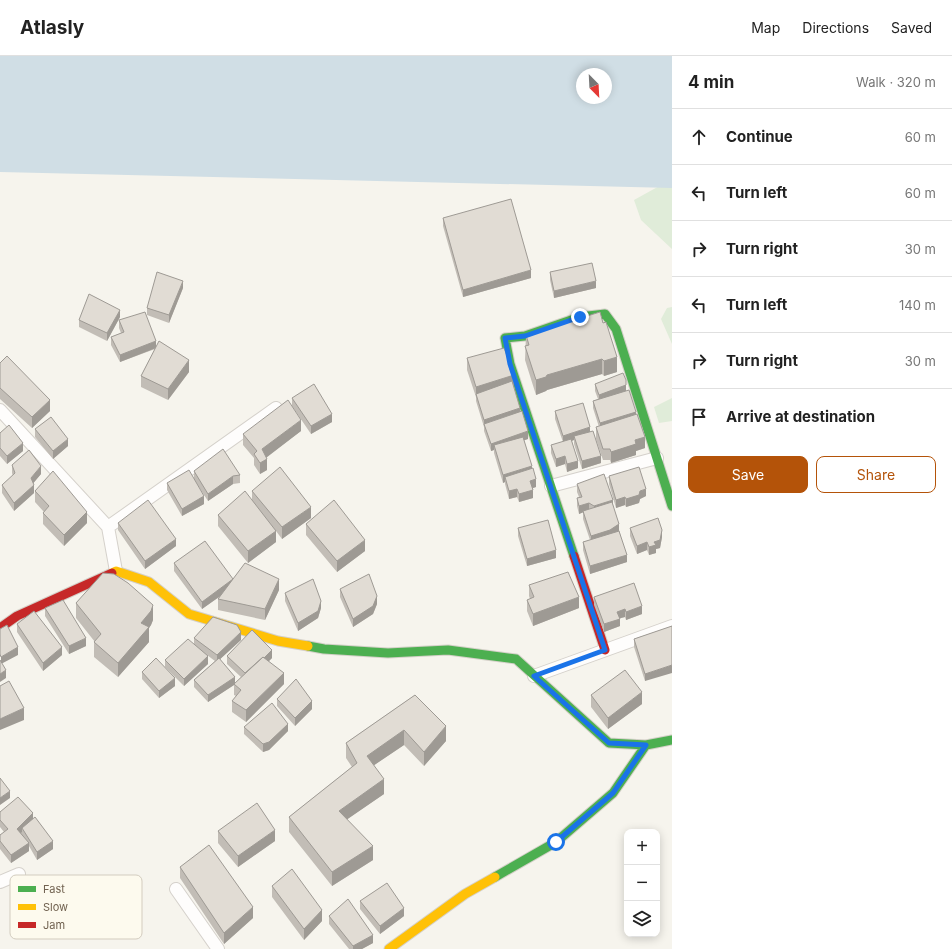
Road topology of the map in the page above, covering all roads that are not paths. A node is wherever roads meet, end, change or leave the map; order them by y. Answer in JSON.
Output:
{"nodes":[{"id":1,"x":276,"y":408,"type":"edge"},
{"id":2,"x":0,"y":410,"type":"edge"},
{"id":3,"x":657,"y":458,"type":"junction"},
{"id":4,"x":551,"y":486,"type":"junction"},
{"id":5,"x":672,"y":506,"type":"edge"},
{"id":6,"x":108,"y":527,"type":"junction"},
{"id":7,"x":116,"y":571,"type":"junction"},
{"id":8,"x":672,"y":626,"type":"edge"},
{"id":9,"x":0,"y":628,"type":"edge"},
{"id":10,"x":605,"y":650,"type":"junction"},
{"id":11,"x":534,"y":676,"type":"junction"},
{"id":12,"x":672,"y":740,"type":"edge"},
{"id":13,"x":646,"y":745,"type":"junction"},
{"id":14,"x":10,"y":878,"type":"edge"},
{"id":15,"x":0,"y":882,"type":"edge"},
{"id":16,"x":176,"y":889,"type":"dead end"},
{"id":17,"x":218,"y":949,"type":"edge"},
{"id":18,"x":388,"y":949,"type":"edge"}],
"edges":[{"from":1,"to":6,"type":"street"},
{"from":2,"to":6,"type":"street"},
{"from":3,"to":4,"type":"street"},
{"from":3,"to":4,"type":"street"},
{"from":3,"to":5,"type":"street"},
{"from":4,"to":10,"type":"street"},
{"from":6,"to":7,"type":"street"},
{"from":7,"to":9,"type":"street"},
{"from":7,"to":11,"type":"street"},
{"from":8,"to":10,"type":"street"},
{"from":10,"to":11,"type":"street"},
{"from":11,"to":13,"type":"street"},
{"from":12,"to":13,"type":"street"},
{"from":13,"to":18,"type":"street"},
{"from":14,"to":15,"type":"street"},
{"from":16,"to":17,"type":"street"}]}
